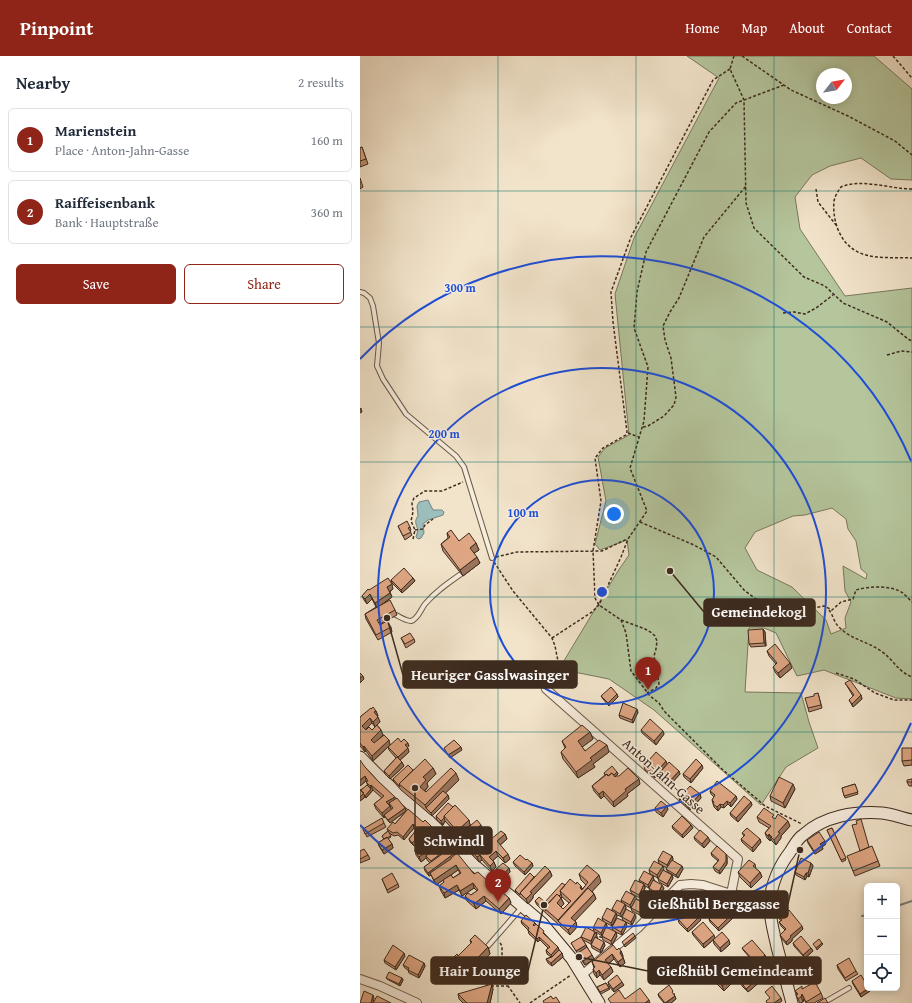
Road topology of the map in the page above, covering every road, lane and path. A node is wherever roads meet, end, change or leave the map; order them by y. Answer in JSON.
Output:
{"nodes":[{"id":1,"x":734,"y":56,"type":"edge"},
{"id":2,"x":742,"y":56,"type":"edge"},
{"id":3,"x":893,"y":56,"type":"edge"},
{"id":4,"x":730,"y":69,"type":"junction"},
{"id":5,"x":912,"y":78,"type":"edge"},
{"id":6,"x":784,"y":85,"type":"junction"},
{"id":7,"x":744,"y":100,"type":"junction"},
{"id":8,"x":912,"y":154,"type":"edge"},
{"id":9,"x":746,"y":186,"type":"junction"},
{"id":10,"x":816,"y":189,"type":"dead end"},
{"id":11,"x":912,"y":189,"type":"edge"},
{"id":12,"x":836,"y":226,"type":"junction"},
{"id":13,"x":912,"y":258,"type":"edge"},
{"id":14,"x":360,"y":292,"type":"edge"},
{"id":15,"x":833,"y":294,"type":"junction"},
{"id":16,"x":783,"y":313,"type":"dead end"},
{"id":17,"x":912,"y":340,"type":"edge"},
{"id":18,"x":912,"y":352,"type":"edge"},
{"id":19,"x":887,"y":355,"type":"dead end"},
{"id":20,"x":642,"y":427,"type":"junction"},
{"id":21,"x":627,"y":432,"type":"junction"},
{"id":22,"x":639,"y":436,"type":"junction"},
{"id":23,"x":460,"y":484,"type":"dead end"},
{"id":24,"x":433,"y":519,"type":"dead end"},
{"id":25,"x":640,"y":522,"type":"junction"},
{"id":26,"x":415,"y":530,"type":"junction"},
{"id":27,"x":413,"y":539,"type":"dead end"},
{"id":28,"x":628,"y":539,"type":"junction"},
{"id":29,"x":593,"y":551,"type":"junction"},
{"id":30,"x":492,"y":558,"type":"junction"},
{"id":31,"x":461,"y":574,"type":"edge"},
{"id":32,"x":912,"y":602,"type":"edge"},
{"id":33,"x":599,"y":605,"type":"junction"},
{"id":34,"x":828,"y":609,"type":"junction"},
{"id":35,"x":396,"y":615,"type":"edge"},
{"id":36,"x":621,"y":620,"type":"junction"},
{"id":37,"x":552,"y":638,"type":"junction"},
{"id":38,"x":836,"y":673,"type":"dead end"},
{"id":39,"x":912,"y":677,"type":"edge"},
{"id":40,"x":546,"y":689,"type":"joint"},
{"id":41,"x":647,"y":693,"type":"junction"},
{"id":42,"x":912,"y":700,"type":"edge"},
{"id":43,"x":360,"y":757,"type":"edge"},
{"id":44,"x":912,"y":820,"type":"edge"},
{"id":45,"x":811,"y":829,"type":"junction"},
{"id":46,"x":731,"y":894,"type":"junction"},
{"id":47,"x":770,"y":901,"type":"junction"},
{"id":48,"x":523,"y":906,"type":"junction"},
{"id":49,"x":605,"y":934,"type":"edge"},
{"id":50,"x":496,"y":936,"type":"junction"},
{"id":51,"x":595,"y":940,"type":"edge"},
{"id":52,"x":488,"y":946,"type":"edge"},
{"id":53,"x":496,"y":969,"type":"junction"},
{"id":54,"x":581,"y":972,"type":"junction"},
{"id":55,"x":360,"y":978,"type":"edge"},
{"id":56,"x":508,"y":986,"type":"junction"},
{"id":57,"x":849,"y":988,"type":"dead end"},
{"id":58,"x":417,"y":1003,"type":"edge"},
{"id":59,"x":520,"y":1003,"type":"edge"},
{"id":60,"x":530,"y":1003,"type":"edge"},
{"id":61,"x":599,"y":1003,"type":"edge"},
{"id":62,"x":792,"y":1003,"type":"edge"},
{"id":63,"x":823,"y":1003,"type":"edge"}],
"edges":[{"from":1,"to":4,"type":"path"},
{"from":2,"to":6,"type":"path"},
{"from":3,"to":5,"type":"path"},
{"from":4,"to":7,"type":"path"},
{"from":4,"to":21,"type":"path"},
{"from":6,"to":7,"type":"path"},
{"from":6,"to":8,"type":"path"},
{"from":7,"to":9,"type":"path"},
{"from":7,"to":20,"type":"path"},
{"from":9,"to":15,"type":"path"},
{"from":9,"to":20,"type":"path"},
{"from":10,"to":12,"type":"path"},
{"from":11,"to":12,"type":"path"},
{"from":12,"to":13,"type":"path"},
{"from":14,"to":30,"type":"lane"},
{"from":15,"to":16,"type":"path"},
{"from":15,"to":17,"type":"path"},
{"from":18,"to":19,"type":"path"},
{"from":20,"to":22,"type":"path"},
{"from":21,"to":22,"type":"path"},
{"from":21,"to":29,"type":"path"},
{"from":22,"to":25,"type":"path"},
{"from":23,"to":26,"type":"path"},
{"from":24,"to":26,"type":"path"},
{"from":25,"to":28,"type":"path"},
{"from":25,"to":34,"type":"path"},
{"from":26,"to":27,"type":"path"},
{"from":28,"to":29,"type":"path"},
{"from":28,"to":33,"type":"path"},
{"from":29,"to":30,"type":"path"},
{"from":29,"to":33,"type":"path"},
{"from":30,"to":37,"type":"path"},
{"from":31,"to":35,"type":"lane"},
{"from":32,"to":34,"type":"path"},
{"from":33,"to":36,"type":"path"},
{"from":33,"to":37,"type":"path"},
{"from":34,"to":39,"type":"path"},
{"from":36,"to":41,"type":"path"},
{"from":36,"to":41,"type":"path"},
{"from":37,"to":40,"type":"path"},
{"from":38,"to":42,"type":"path"},
{"from":40,"to":46,"type":"street","name":"Anton-Jahn-Gasse"},
{"from":41,"to":45,"type":"path"},
{"from":43,"to":48,"type":"street"},
{"from":44,"to":45,"type":"street"},
{"from":45,"to":47,"type":"street"},
{"from":46,"to":47,"type":"street"},
{"from":46,"to":54,"type":"street"},
{"from":47,"to":62,"type":"street"},
{"from":48,"to":50,"type":"lane"},
{"from":48,"to":54,"type":"street"},
{"from":49,"to":51,"type":"path"},
{"from":50,"to":52,"type":"lane"},
{"from":50,"to":53,"type":"path"},
{"from":53,"to":56,"type":"path"},
{"from":53,"to":56,"type":"path"},
{"from":54,"to":60,"type":"path"},
{"from":54,"to":61,"type":"street"},
{"from":55,"to":58,"type":"street"},
{"from":56,"to":59,"type":"path"},
{"from":57,"to":63,"type":"lane"}]}
